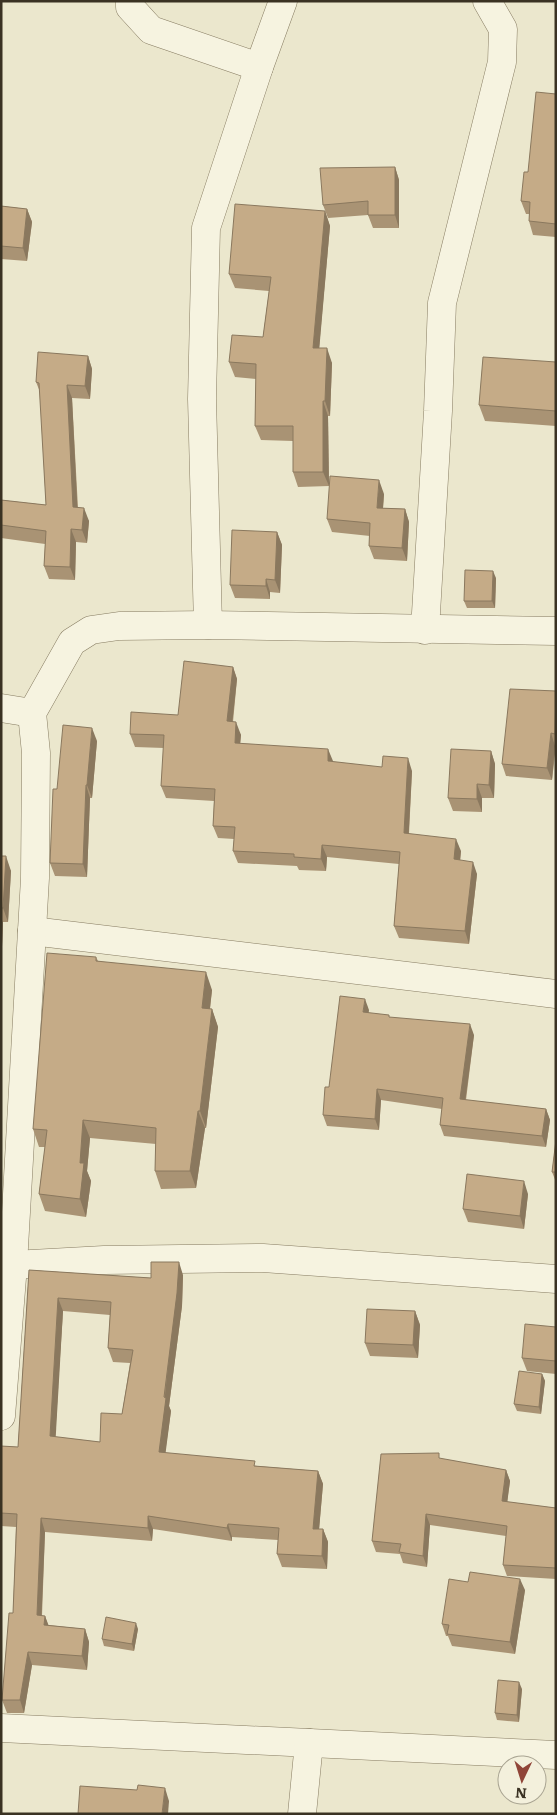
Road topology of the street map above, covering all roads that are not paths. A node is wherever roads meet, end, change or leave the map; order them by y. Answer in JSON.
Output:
{"nodes":[{"id":1,"x":130,"y":1,"type":"edge"},
{"id":2,"x":283,"y":1,"type":"edge"},
{"id":3,"x":487,"y":1,"type":"edge"},
{"id":4,"x":259,"y":67,"type":"junction"},
{"id":5,"x":208,"y":625,"type":"junction"},
{"id":6,"x":425,"y":630,"type":"junction"},
{"id":7,"x":556,"y":632,"type":"edge"},
{"id":8,"x":1,"y":708,"type":"edge"},
{"id":9,"x":32,"y":713,"type":"junction"},
{"id":10,"x":32,"y":931,"type":"junction"},
{"id":11,"x":556,"y":994,"type":"edge"},
{"id":12,"x":13,"y":1265,"type":"junction"},
{"id":13,"x":556,"y":1279,"type":"edge"},
{"id":14,"x":1,"y":1416,"type":"edge"},
{"id":15,"x":1,"y":1728,"type":"edge"},
{"id":16,"x":309,"y":1743,"type":"junction"},
{"id":17,"x":556,"y":1755,"type":"edge"},
{"id":18,"x":302,"y":1814,"type":"edge"}],
"edges":[{"from":1,"to":4,"type":"street"},
{"from":2,"to":4,"type":"street"},
{"from":3,"to":6,"type":"street"},
{"from":4,"to":5,"type":"street"},
{"from":5,"to":6,"type":"street"},
{"from":5,"to":9,"type":"street"},
{"from":6,"to":7,"type":"street"},
{"from":8,"to":9,"type":"street"},
{"from":9,"to":10,"type":"street"},
{"from":10,"to":11,"type":"street"},
{"from":10,"to":12,"type":"street"},
{"from":12,"to":13,"type":"street"},
{"from":12,"to":14,"type":"street"},
{"from":15,"to":16,"type":"street"},
{"from":16,"to":17,"type":"street"},
{"from":16,"to":18,"type":"street"}]}
